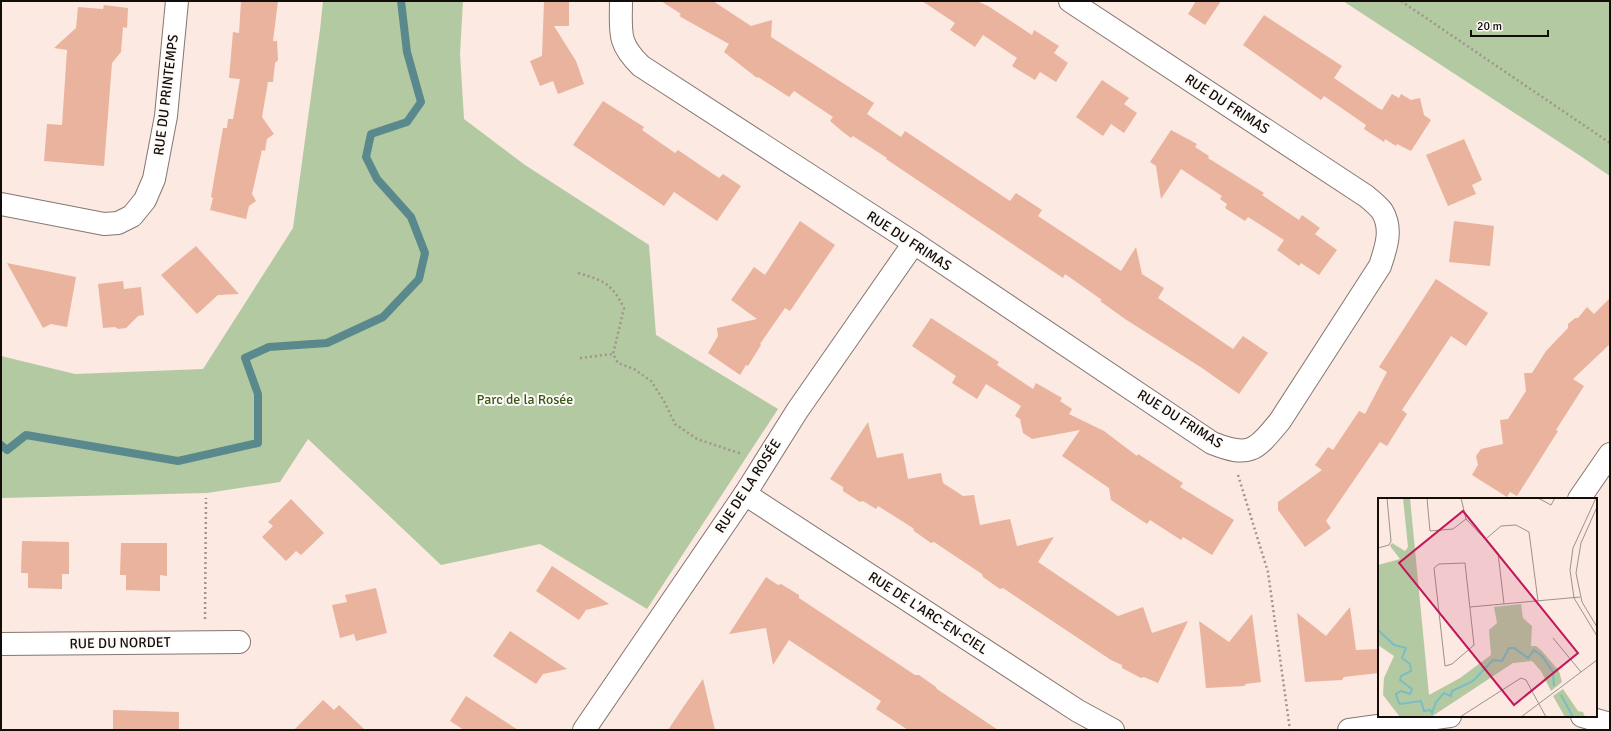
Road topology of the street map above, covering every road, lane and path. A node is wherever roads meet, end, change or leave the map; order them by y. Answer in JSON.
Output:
{"nodes":[{"id":1,"x":177,"y":1,"type":"edge"},
{"id":2,"x":621,"y":1,"type":"edge"},
{"id":3,"x":1070,"y":1,"type":"edge"},
{"id":4,"x":1401,"y":1,"type":"edge"},
{"id":5,"x":1610,"y":143,"type":"edge"},
{"id":6,"x":1,"y":204,"type":"edge"},
{"id":7,"x":914,"y":243,"type":"junction"},
{"id":8,"x":578,"y":273,"type":"dead end"},
{"id":9,"x":613,"y":354,"type":"junction"},
{"id":10,"x":580,"y":358,"type":"dead end"},
{"id":11,"x":1230,"y":450,"type":"junction"},
{"id":12,"x":1610,"y":454,"type":"edge"},
{"id":13,"x":765,"y":461,"type":"junction"},
{"id":14,"x":745,"y":494,"type":"junction"},
{"id":15,"x":206,"y":498,"type":"dead end"},
{"id":16,"x":1580,"y":498,"type":"edge"},
{"id":17,"x":205,"y":642,"type":"junction"},
{"id":18,"x":239,"y":642,"type":"dead end"},
{"id":19,"x":1,"y":644,"type":"edge"},
{"id":20,"x":1443,"y":717,"type":"edge"},
{"id":21,"x":1586,"y":717,"type":"edge"},
{"id":22,"x":1610,"y":724,"type":"edge"},
{"id":23,"x":584,"y":730,"type":"edge"},
{"id":24,"x":1114,"y":730,"type":"edge"},
{"id":25,"x":1290,"y":730,"type":"edge"},
{"id":26,"x":1349,"y":730,"type":"edge"}],
"edges":[{"from":1,"to":6,"type":"street","name":"RUE DU PRINTEMPS"},
{"from":2,"to":7,"type":"street","name":"RUE DU FRIMAS"},
{"from":3,"to":11,"type":"street","name":"RUE DU FRIMAS"},
{"from":4,"to":5,"type":"path"},
{"from":7,"to":11,"type":"street","name":"RUE DU FRIMAS"},
{"from":7,"to":13,"type":"street","name":"RUE DE LA ROSÉE"},
{"from":8,"to":9,"type":"path"},
{"from":9,"to":10,"type":"path"},
{"from":9,"to":13,"type":"path"},
{"from":11,"to":25,"type":"path"},
{"from":12,"to":16,"type":"street"},
{"from":13,"to":14,"type":"street","name":"RUE DE LA ROSÉE"},
{"from":14,"to":23,"type":"street","name":"RUE DE LA ROSÉE"},
{"from":14,"to":24,"type":"street","name":"RUE DE L'ARC-EN-CIEL"},
{"from":15,"to":17,"type":"path"},
{"from":17,"to":18,"type":"street","name":"RUE DU NORDET"},
{"from":17,"to":19,"type":"street","name":"RUE DU NORDET"},
{"from":20,"to":26,"type":"street"},
{"from":21,"to":22,"type":"street"}]}
